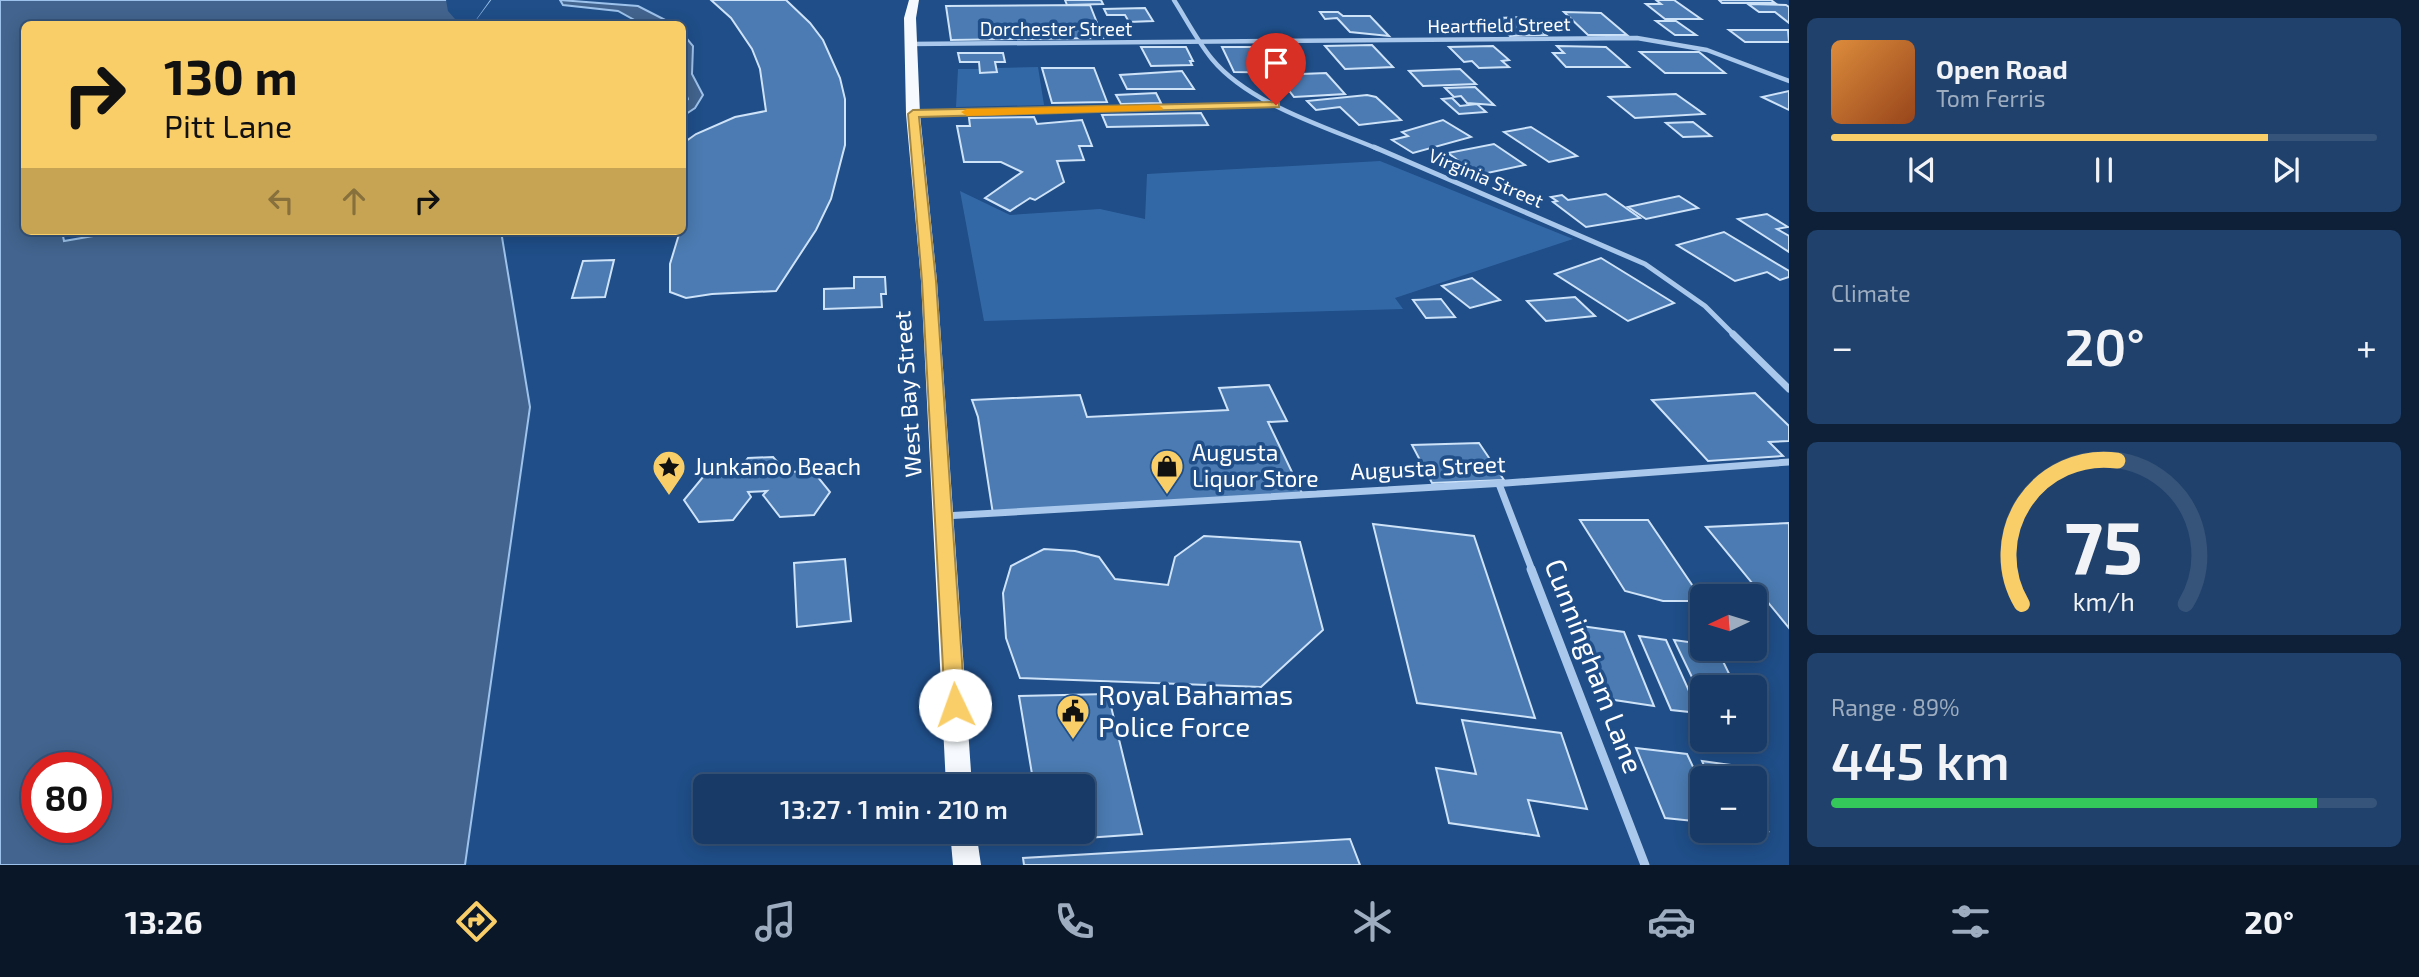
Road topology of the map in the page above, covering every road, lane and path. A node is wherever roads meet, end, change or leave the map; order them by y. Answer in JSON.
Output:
{"nodes":[{"id":1,"x":914,"y":0,"type":"edge"},
{"id":2,"x":1174,"y":0,"type":"edge"},
{"id":3,"x":1203,"y":42,"type":"junction"},
{"id":4,"x":910,"y":44,"type":"junction"},
{"id":5,"x":1789,"y":81,"type":"edge"},
{"id":6,"x":1276,"y":105,"type":"junction"},
{"id":7,"x":913,"y":114,"type":"junction"},
{"id":8,"x":1789,"y":389,"type":"edge"},
{"id":9,"x":1789,"y":462,"type":"edge"},
{"id":10,"x":1499,"y":484,"type":"junction"},
{"id":11,"x":944,"y":516,"type":"junction"},
{"id":12,"x":958,"y":774,"type":"edge"},
{"id":13,"x":965,"y":844,"type":"edge"},
{"id":14,"x":967,"y":865,"type":"edge"},
{"id":15,"x":1645,"y":865,"type":"edge"}],
"edges":[{"from":1,"to":4,"type":"highway","name":"West Bay Street"},
{"from":2,"to":3,"type":"street","name":"Virginia Street"},
{"from":3,"to":4,"type":"street","name":"Dorchester Street"},
{"from":3,"to":5,"type":"street","name":"Heartfield Street"},
{"from":3,"to":6,"type":"street","name":"Virginia Street"},
{"from":4,"to":7,"type":"highway","name":"West Bay Street"},
{"from":6,"to":7,"type":"street"},
{"from":6,"to":8,"type":"street","name":"Virginia Street"},
{"from":7,"to":11,"type":"highway","name":"West Bay Street"},
{"from":9,"to":10,"type":"street","name":"Augusta Street"},
{"from":10,"to":11,"type":"street","name":"Augusta Street"},
{"from":10,"to":15,"type":"street","name":"Cunningham Lane"},
{"from":11,"to":12,"type":"highway","name":"West Bay Street"},
{"from":13,"to":14,"type":"highway"}]}
